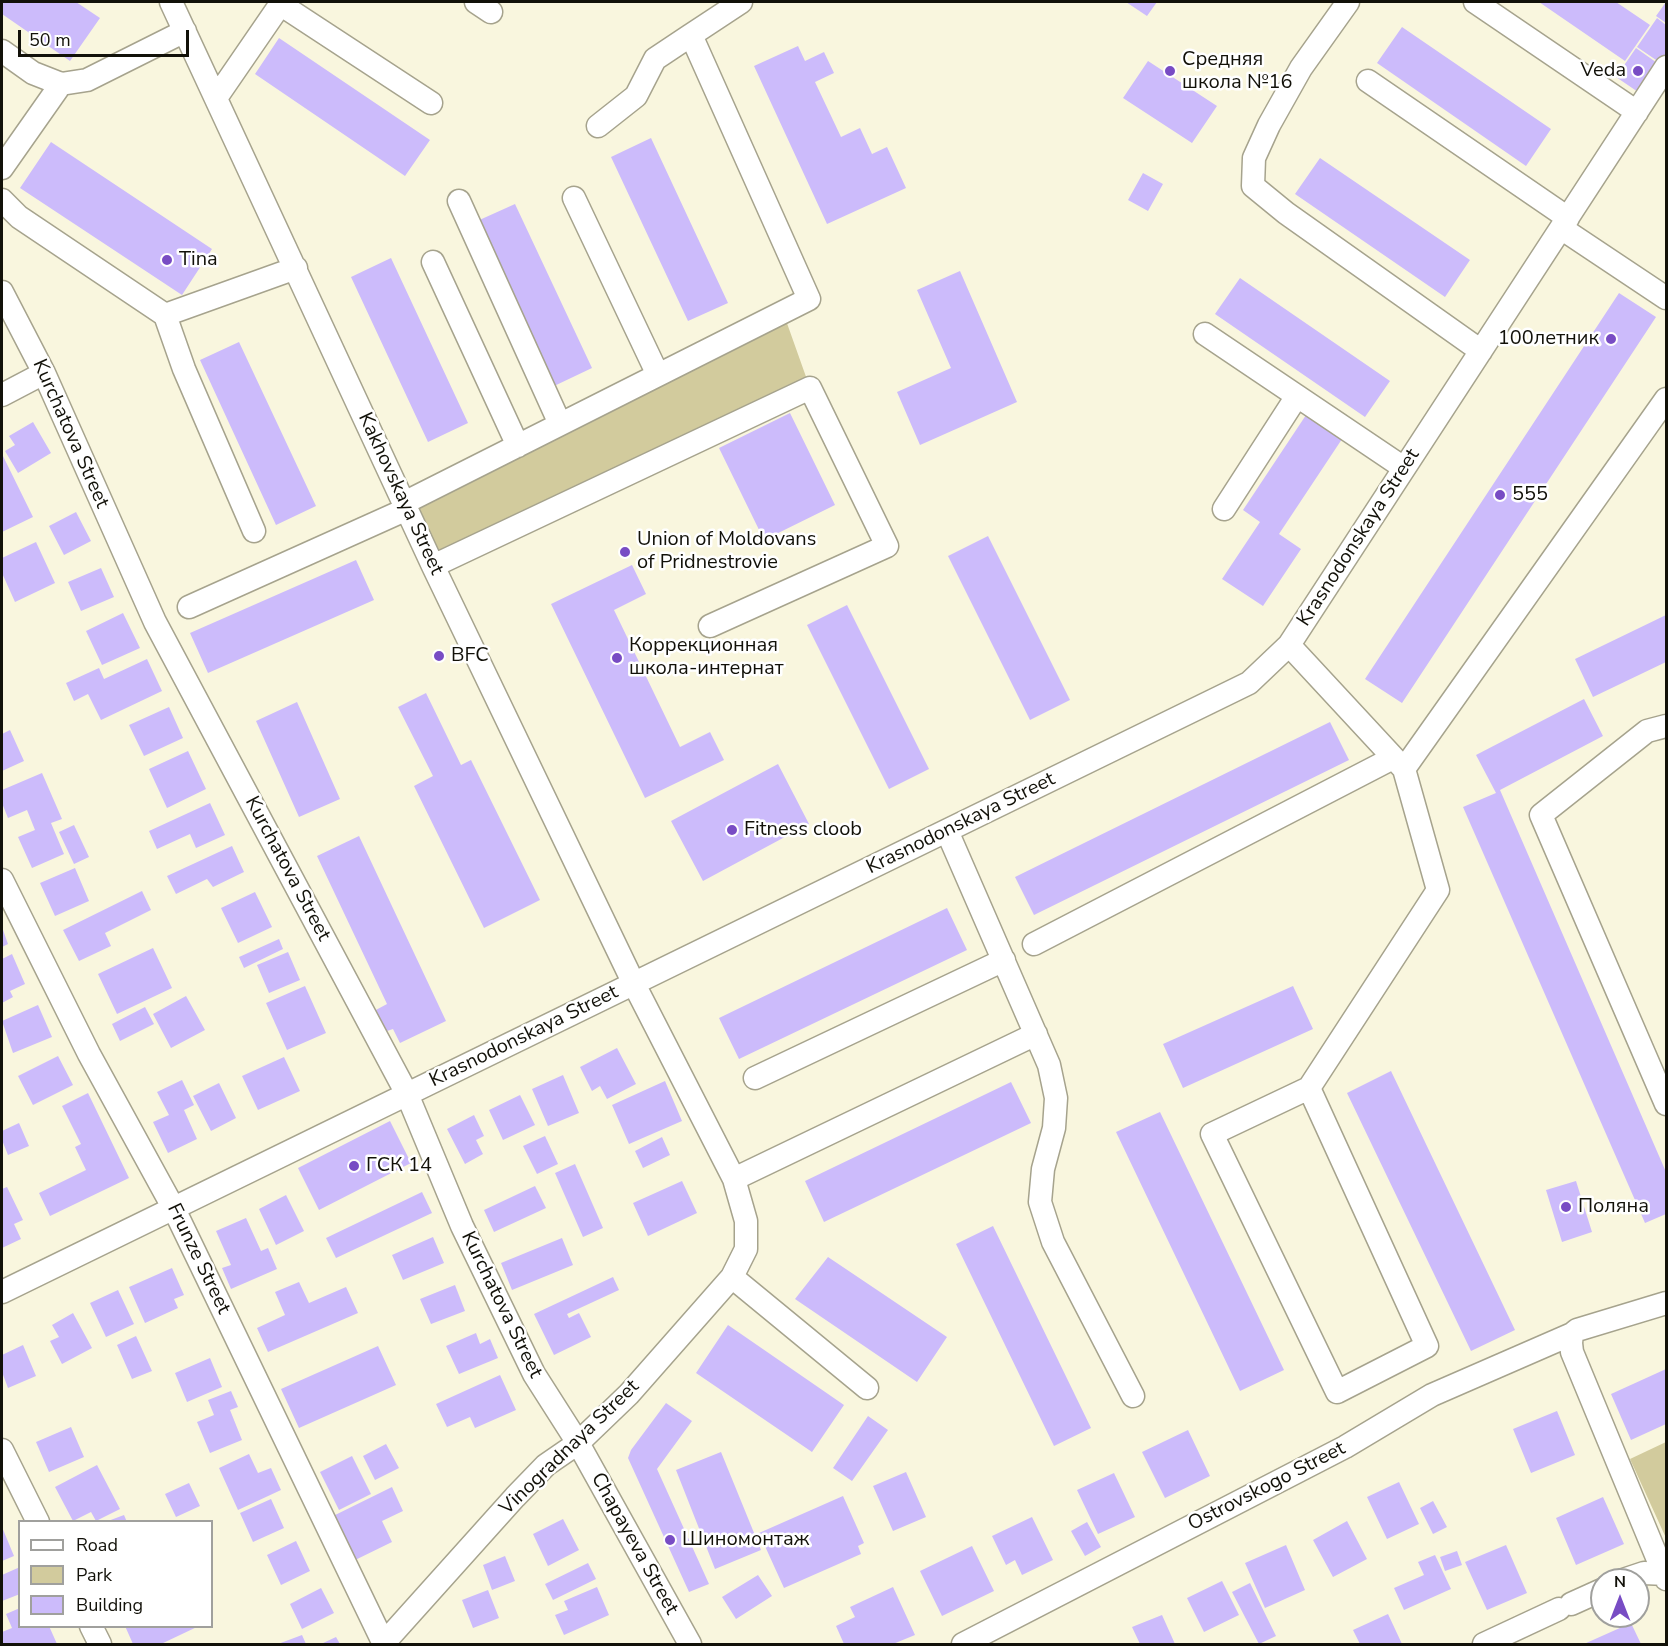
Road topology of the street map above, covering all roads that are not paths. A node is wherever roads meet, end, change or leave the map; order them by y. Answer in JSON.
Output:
{"nodes":[{"id":1,"x":171,"y":2,"type":"edge"},
{"id":2,"x":741,"y":2,"type":"edge"},
{"id":3,"x":1348,"y":2,"type":"edge"},
{"id":4,"x":1475,"y":2,"type":"edge"},
{"id":5,"x":281,"y":3,"type":"edge"},
{"id":6,"x":185,"y":31,"type":"junction"},
{"id":7,"x":691,"y":36,"type":"junction"},
{"id":8,"x":2,"y":51,"type":"edge"},
{"id":9,"x":1666,"y":67,"type":"edge"},
{"id":10,"x":1368,"y":81,"type":"dead end"},
{"id":11,"x":61,"y":84,"type":"junction"},
{"id":12,"x":216,"y":98,"type":"junction"},
{"id":13,"x":432,"y":104,"type":"dead end"},
{"id":14,"x":1637,"y":112,"type":"junction"},
{"id":15,"x":598,"y":126,"type":"dead end"},
{"id":16,"x":2,"y":168,"type":"edge"},
{"id":17,"x":574,"y":198,"type":"dead end"},
{"id":18,"x":2,"y":200,"type":"edge"},
{"id":19,"x":459,"y":201,"type":"dead end"},
{"id":20,"x":1565,"y":223,"type":"junction"},
{"id":21,"x":433,"y":262,"type":"dead end"},
{"id":22,"x":296,"y":268,"type":"junction"},
{"id":23,"x":2,"y":292,"type":"edge"},
{"id":24,"x":1666,"y":298,"type":"edge"},
{"id":25,"x":165,"y":315,"type":"junction"},
{"id":26,"x":1205,"y":334,"type":"dead end"},
{"id":27,"x":1481,"y":351,"type":"junction"},
{"id":28,"x":44,"y":373,"type":"junction"},
{"id":29,"x":658,"y":375,"type":"junction"},
{"id":30,"x":2,"y":395,"type":"edge"},
{"id":31,"x":1297,"y":396,"type":"junction"},
{"id":32,"x":1666,"y":399,"type":"edge"},
{"id":33,"x":560,"y":424,"type":"junction"},
{"id":34,"x":518,"y":446,"type":"junction"},
{"id":35,"x":1404,"y":468,"type":"junction"},
{"id":36,"x":405,"y":506,"type":"junction"},
{"id":37,"x":1224,"y":509,"type":"dead end"},
{"id":38,"x":254,"y":531,"type":"dead end"},
{"id":39,"x":433,"y":566,"type":"junction"},
{"id":40,"x":189,"y":606,"type":"dead end"},
{"id":41,"x":710,"y":626,"type":"dead end"},
{"id":42,"x":1289,"y":645,"type":"junction"},
{"id":43,"x":1666,"y":726,"type":"edge"},
{"id":44,"x":1398,"y":764,"type":"junction"},
{"id":45,"x":947,"y":831,"type":"junction"},
{"id":46,"x":2,"y":880,"type":"edge"},
{"id":47,"x":1034,"y":944,"type":"dead end"},
{"id":48,"x":1004,"y":960,"type":"junction"},
{"id":49,"x":634,"y":984,"type":"junction"},
{"id":50,"x":1036,"y":1034,"type":"junction"},
{"id":51,"x":755,"y":1078,"type":"dead end"},
{"id":52,"x":1309,"y":1088,"type":"junction"},
{"id":53,"x":407,"y":1094,"type":"junction"},
{"id":54,"x":1666,"y":1104,"type":"edge"},
{"id":55,"x":734,"y":1179,"type":"junction"},
{"id":56,"x":174,"y":1209,"type":"junction"},
{"id":57,"x":732,"y":1277,"type":"junction"},
{"id":58,"x":2,"y":1292,"type":"edge"},
{"id":59,"x":1666,"y":1303,"type":"edge"},
{"id":60,"x":1572,"y":1334,"type":"junction"},
{"id":61,"x":867,"y":1388,"type":"dead end"},
{"id":62,"x":1133,"y":1396,"type":"dead end"},
{"id":63,"x":578,"y":1443,"type":"junction"},
{"id":64,"x":2,"y":1450,"type":"edge"},
{"id":65,"x":37,"y":1520,"type":"edge"},
{"id":66,"x":1650,"y":1574,"type":"edge"},
{"id":67,"x":1666,"y":1575,"type":"edge"},
{"id":68,"x":1590,"y":1596,"type":"edge"},
{"id":69,"x":92,"y":1628,"type":"edge"},
{"id":70,"x":100,"y":1644,"type":"edge"},
{"id":71,"x":384,"y":1644,"type":"edge"},
{"id":72,"x":690,"y":1644,"type":"edge"},
{"id":73,"x":963,"y":1644,"type":"edge"},
{"id":74,"x":1484,"y":1644,"type":"edge"}],
"edges":[{"from":1,"to":6,"type":"street","name":"Kakhovskaya Street"},
{"from":2,"to":7,"type":"street"},
{"from":3,"to":27,"type":"street"},
{"from":4,"to":14,"type":"street"},
{"from":5,"to":12,"type":"street"},
{"from":5,"to":13,"type":"street"},
{"from":6,"to":11,"type":"street"},
{"from":6,"to":12,"type":"street","name":"Kakhovskaya Street"},
{"from":7,"to":15,"type":"street"},
{"from":7,"to":29,"type":"street"},
{"from":8,"to":11,"type":"street"},
{"from":9,"to":14,"type":"street","name":"Krasnodonskaya Street"},
{"from":10,"to":20,"type":"street"},
{"from":11,"to":16,"type":"street"},
{"from":12,"to":22,"type":"street","name":"Kakhovskaya Street"},
{"from":14,"to":20,"type":"street","name":"Krasnodonskaya Street"},
{"from":17,"to":29,"type":"street"},
{"from":18,"to":25,"type":"street"},
{"from":19,"to":33,"type":"street"},
{"from":20,"to":24,"type":"street"},
{"from":20,"to":27,"type":"street","name":"Krasnodonskaya Street"},
{"from":21,"to":34,"type":"street"},
{"from":22,"to":25,"type":"street"},
{"from":22,"to":36,"type":"street","name":"Kakhovskaya Street"},
{"from":23,"to":28,"type":"street","name":"Kurchatova Street"},
{"from":25,"to":38,"type":"street"},
{"from":26,"to":31,"type":"street"},
{"from":27,"to":35,"type":"street","name":"Krasnodonskaya Street"},
{"from":28,"to":30,"type":"street"},
{"from":28,"to":53,"type":"street","name":"Kurchatova Street"},
{"from":29,"to":33,"type":"street"},
{"from":31,"to":35,"type":"street"},
{"from":31,"to":37,"type":"street"},
{"from":32,"to":44,"type":"street"},
{"from":33,"to":34,"type":"street"},
{"from":34,"to":36,"type":"street"},
{"from":35,"to":42,"type":"street","name":"Krasnodonskaya Street"},
{"from":36,"to":39,"type":"street","name":"Kakhovskaya Street"},
{"from":36,"to":40,"type":"street"},
{"from":39,"to":41,"type":"street"},
{"from":39,"to":49,"type":"street","name":"Kakhovskaya Street"},
{"from":42,"to":44,"type":"street"},
{"from":42,"to":45,"type":"street","name":"Krasnodonskaya Street"},
{"from":43,"to":54,"type":"street"},
{"from":44,"to":47,"type":"street"},
{"from":44,"to":52,"type":"street"},
{"from":45,"to":48,"type":"street"},
{"from":45,"to":49,"type":"street","name":"Krasnodonskaya Street"},
{"from":46,"to":56,"type":"street","name":"Frunze Street"},
{"from":48,"to":50,"type":"street"},
{"from":48,"to":51,"type":"street"},
{"from":49,"to":53,"type":"street","name":"Krasnodonskaya Street"},
{"from":49,"to":55,"type":"street","name":"Kakhovskaya Street"},
{"from":50,"to":55,"type":"street"},
{"from":50,"to":62,"type":"street"},
{"from":52,"to":52,"type":"street"},
{"from":53,"to":56,"type":"street","name":"Krasnodonskaya Street"},
{"from":53,"to":63,"type":"street","name":"Kurchatova Street"},
{"from":55,"to":57,"type":"street","name":"Vinogradnaya Street"},
{"from":56,"to":58,"type":"street","name":"Krasnodonskaya Street"},
{"from":56,"to":71,"type":"street","name":"Frunze Street"},
{"from":57,"to":61,"type":"street"},
{"from":57,"to":63,"type":"street","name":"Vinogradnaya Street"},
{"from":59,"to":60,"type":"street","name":"Ostrovskogo Street"},
{"from":60,"to":67,"type":"street"},
{"from":60,"to":73,"type":"street","name":"Ostrovskogo Street"},
{"from":63,"to":71,"type":"street","name":"Vinogradnaya Street"},
{"from":63,"to":72,"type":"street","name":"Chapayeva Street"},
{"from":64,"to":65,"type":"street"},
{"from":66,"to":67,"type":"street"},
{"from":68,"to":74,"type":"street"},
{"from":69,"to":70,"type":"street"}]}
